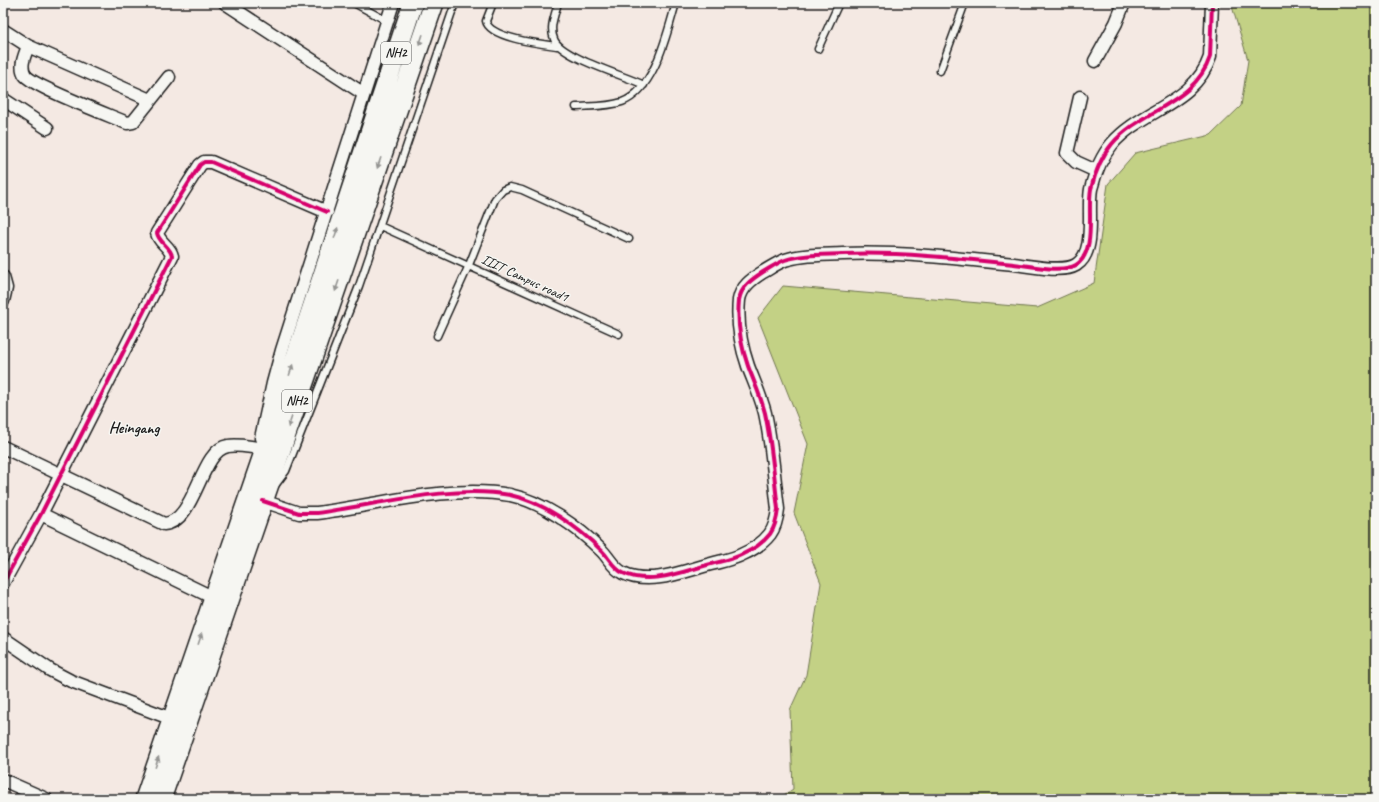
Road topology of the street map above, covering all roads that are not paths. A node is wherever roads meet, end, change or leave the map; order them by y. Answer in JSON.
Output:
{"nodes":[{"id":1,"x":225,"y":3,"type":"edge"},
{"id":2,"x":354,"y":3,"type":"edge"},
{"id":3,"x":393,"y":3,"type":"edge"},
{"id":4,"x":413,"y":3,"type":"edge"},
{"id":5,"x":434,"y":3,"type":"edge"},
{"id":6,"x":455,"y":3,"type":"edge"},
{"id":7,"x":493,"y":3,"type":"edge"},
{"id":8,"x":558,"y":3,"type":"edge"},
{"id":9,"x":676,"y":3,"type":"edge"},
{"id":10,"x":839,"y":3,"type":"edge"},
{"id":11,"x":965,"y":3,"type":"edge"},
{"id":12,"x":1124,"y":3,"type":"edge"},
{"id":13,"x":1212,"y":3,"type":"edge"},
{"id":14,"x":387,"y":21,"type":"junction"},
{"id":15,"x":3,"y":30,"type":"edge"},
{"id":16,"x":28,"y":46,"type":"junction"},
{"id":17,"x":557,"y":46,"type":"junction"},
{"id":18,"x":818,"y":49,"type":"dead end"},
{"id":19,"x":1095,"y":61,"type":"dead end"},
{"id":20,"x":940,"y":71,"type":"dead end"},
{"id":21,"x":169,"y":77,"type":"dead end"},
{"id":22,"x":644,"y":85,"type":"junction"},
{"id":23,"x":364,"y":94,"type":"junction"},
{"id":24,"x":1080,"y":97,"type":"dead end"},
{"id":25,"x":3,"y":100,"type":"edge"},
{"id":26,"x":150,"y":100,"type":"junction"},
{"id":27,"x":576,"y":107,"type":"dead end"},
{"id":28,"x":47,"y":128,"type":"dead end"},
{"id":29,"x":1096,"y":171,"type":"junction"},
{"id":30,"x":327,"y":212,"type":"junction"},
{"id":31,"x":380,"y":226,"type":"junction"},
{"id":32,"x":629,"y":239,"type":"dead end"},
{"id":33,"x":469,"y":265,"type":"junction"},
{"id":34,"x":3,"y":277,"type":"edge"},
{"id":35,"x":3,"y":300,"type":"edge"},
{"id":36,"x":619,"y":334,"type":"dead end"},
{"id":37,"x":437,"y":336,"type":"dead end"},
{"id":38,"x":3,"y":446,"type":"edge"},
{"id":39,"x":259,"y":448,"type":"junction"},
{"id":40,"x":61,"y":475,"type":"junction"},
{"id":41,"x":259,"y":499,"type":"junction"},
{"id":42,"x":41,"y":514,"type":"junction"},
{"id":43,"x":3,"y":583,"type":"edge"},
{"id":44,"x":214,"y":598,"type":"junction"},
{"id":45,"x":3,"y":638,"type":"edge"},
{"id":46,"x":172,"y":719,"type":"junction"},
{"id":47,"x":3,"y":780,"type":"edge"},
{"id":48,"x":46,"y":799,"type":"edge"},
{"id":49,"x":145,"y":799,"type":"edge"},
{"id":50,"x":161,"y":799,"type":"edge"}],
"edges":[{"from":1,"to":23,"type":"street"},
{"from":2,"to":14,"type":"lane"},
{"from":3,"to":14,"type":"street"},
{"from":41,"to":4,"type":"highway","number":"NH2","one_way":true},
{"from":5,"to":41,"type":"highway","number":"NH2","one_way":true},
{"from":6,"to":31,"type":"lane"},
{"from":7,"to":17,"type":"lane"},
{"from":8,"to":17,"type":"lane"},
{"from":9,"to":22,"type":"lane"},
{"from":10,"to":18,"type":"lane"},
{"from":11,"to":20,"type":"lane"},
{"from":12,"to":19,"type":"street"},
{"from":13,"to":29,"type":"street"},
{"from":14,"to":23,"type":"street"},
{"from":15,"to":16,"type":"street"},
{"from":16,"to":26,"type":"street"},
{"from":16,"to":26,"type":"street"},
{"from":17,"to":22,"type":"lane"},
{"from":21,"to":26,"type":"street"},
{"from":22,"to":27,"type":"lane"},
{"from":23,"to":30,"type":"street"},
{"from":24,"to":29,"type":"street"},
{"from":25,"to":28,"type":"street"},
{"from":29,"to":41,"type":"street"},
{"from":30,"to":39,"type":"street"},
{"from":30,"to":40,"type":"street"},
{"from":31,"to":33,"type":"lane"},
{"from":31,"to":41,"type":"lane"},
{"from":32,"to":33,"type":"lane","name":"IIIT Campus road1"},
{"from":33,"to":36,"type":"lane","name":"IIIT Campus road1"},
{"from":33,"to":37,"type":"lane"},
{"from":34,"to":35,"type":"street"},
{"from":38,"to":40,"type":"street"},
{"from":39,"to":40,"type":"street"},
{"from":39,"to":41,"type":"street"},
{"from":40,"to":42,"type":"street"},
{"from":41,"to":44,"type":"highway","number":"NH2"},
{"from":41,"to":50,"type":"highway","number":"NH2"},
{"from":42,"to":43,"type":"street"},
{"from":42,"to":44,"type":"street"},
{"from":46,"to":44,"type":"highway","number":"NH2","one_way":true},
{"from":45,"to":46,"type":"street"},
{"from":49,"to":46,"type":"highway","number":"NH2","one_way":true},
{"from":47,"to":48,"type":"street"}]}
